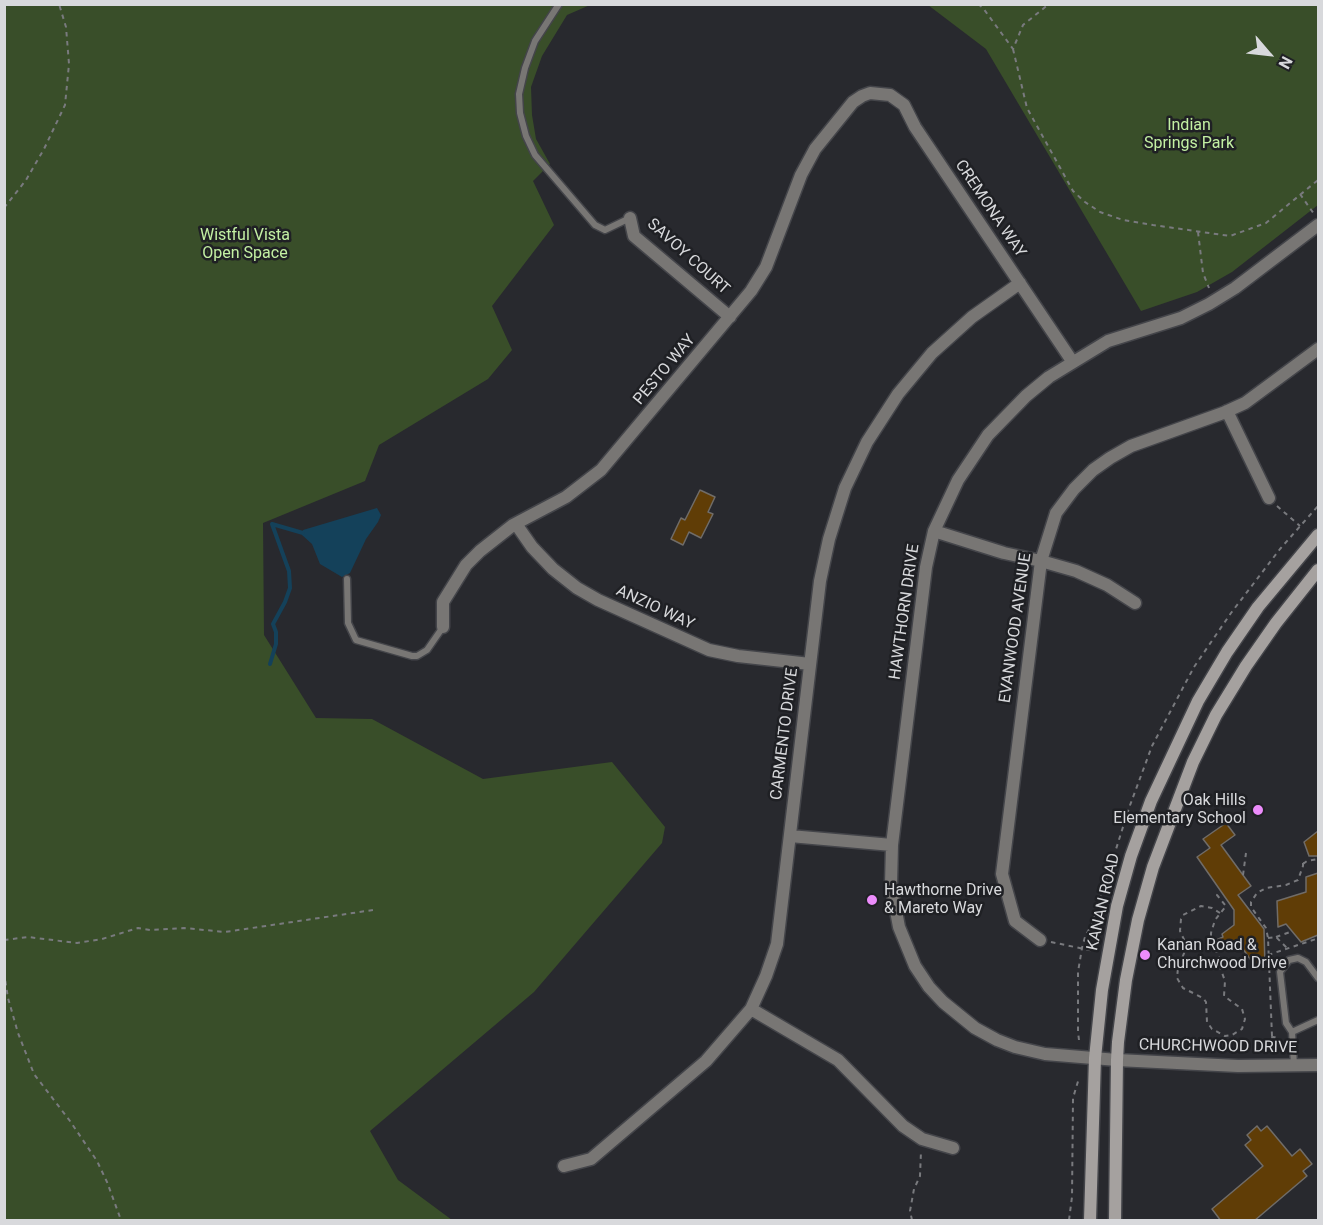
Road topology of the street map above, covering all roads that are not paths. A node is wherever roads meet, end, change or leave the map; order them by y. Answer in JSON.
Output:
{"nodes":[{"id":1,"x":558,"y":4,"type":"edge"},
{"id":2,"x":870,"y":93,"type":"joint"},
{"id":3,"x":630,"y":218,"type":"joint"},
{"id":4,"x":1318,"y":225,"type":"edge"},
{"id":5,"x":1020,"y":283,"type":"junction"},
{"id":6,"x":730,"y":317,"type":"junction"},
{"id":7,"x":1318,"y":349,"type":"edge"},
{"id":8,"x":1072,"y":361,"type":"junction"},
{"id":9,"x":1227,"y":411,"type":"junction"},
{"id":10,"x":1269,"y":498,"type":"road end"},
{"id":11,"x":516,"y":524,"type":"junction"},
{"id":12,"x":934,"y":531,"type":"junction"},
{"id":13,"x":1318,"y":535,"type":"edge"},
{"id":14,"x":1041,"y":561,"type":"junction"},
{"id":15,"x":1318,"y":570,"type":"edge"},
{"id":16,"x":347,"y":579,"type":"dead end"},
{"id":17,"x":1135,"y":603,"type":"dead end"},
{"id":18,"x":443,"y":627,"type":"joint"},
{"id":19,"x":810,"y":664,"type":"junction"},
{"id":20,"x":790,"y":836,"type":"junction"},
{"id":21,"x":892,"y":845,"type":"junction"},
{"id":22,"x":1040,"y":940,"type":"road end"},
{"id":23,"x":1318,"y":978,"type":"edge"},
{"id":24,"x":751,"y":1009,"type":"junction"},
{"id":25,"x":1318,"y":1020,"type":"edge"},
{"id":26,"x":1292,"y":1032,"type":"junction"},
{"id":27,"x":1095,"y":1058,"type":"junction"},
{"id":28,"x":1116,"y":1060,"type":"junction"},
{"id":29,"x":1318,"y":1065,"type":"edge"},
{"id":30,"x":1294,"y":1066,"type":"junction"},
{"id":31,"x":953,"y":1148,"type":"dead end"},
{"id":32,"x":564,"y":1166,"type":"dead end"},
{"id":33,"x":1090,"y":1221,"type":"edge"},
{"id":34,"x":1114,"y":1221,"type":"edge"}],
"edges":[{"from":1,"to":3,"type":"lane"},
{"from":2,"to":5,"type":"street","name":"CREMONA WAY"},
{"from":2,"to":6,"type":"street","name":"PESTO WAY"},
{"from":3,"to":6,"type":"street","name":"SAVOY COURT"},
{"from":4,"to":8,"type":"street","name":"HAWTHORN DRIVE"},
{"from":5,"to":8,"type":"street","name":"CREMONA WAY"},
{"from":5,"to":19,"type":"street","name":"CARMENTO DRIVE"},
{"from":6,"to":11,"type":"street","name":"PESTO WAY"},
{"from":7,"to":9,"type":"street","name":"EVANWOOD AVENUE"},
{"from":8,"to":12,"type":"street","name":"HAWTHORN DRIVE"},
{"from":9,"to":10,"type":"street"},
{"from":9,"to":14,"type":"street","name":"EVANWOOD AVENUE"},
{"from":11,"to":18,"type":"street","name":"PESTO WAY"},
{"from":11,"to":19,"type":"street","name":"ANZIO WAY"},
{"from":12,"to":14,"type":"street"},
{"from":12,"to":21,"type":"street","name":"HAWTHORN DRIVE"},
{"from":13,"to":27,"type":"main road","name":"KANAN ROAD"},
{"from":14,"to":17,"type":"street"},
{"from":14,"to":22,"type":"street","name":"EVANWOOD AVENUE"},
{"from":15,"to":28,"type":"main road"},
{"from":16,"to":18,"type":"lane"},
{"from":19,"to":20,"type":"street","name":"CARMENTO DRIVE"},
{"from":20,"to":21,"type":"street"},
{"from":20,"to":24,"type":"street","name":"CARMENTO DRIVE"},
{"from":21,"to":27,"type":"street","name":"HAWTHORN DRIVE"},
{"from":23,"to":26,"type":"lane"},
{"from":24,"to":31,"type":"street"},
{"from":24,"to":32,"type":"street","name":"CARMENTO DRIVE"},
{"from":25,"to":26,"type":"lane"},
{"from":26,"to":30,"type":"lane"},
{"from":27,"to":28,"type":"street","name":"HAWTHORN DRIVE"},
{"from":27,"to":33,"type":"main road","name":"KANAN ROAD"},
{"from":28,"to":30,"type":"street","name":"CHURCHWOOD DRIVE"},
{"from":28,"to":34,"type":"main road"},
{"from":29,"to":30,"type":"street","name":"CHURCHWOOD DRIVE"}]}
